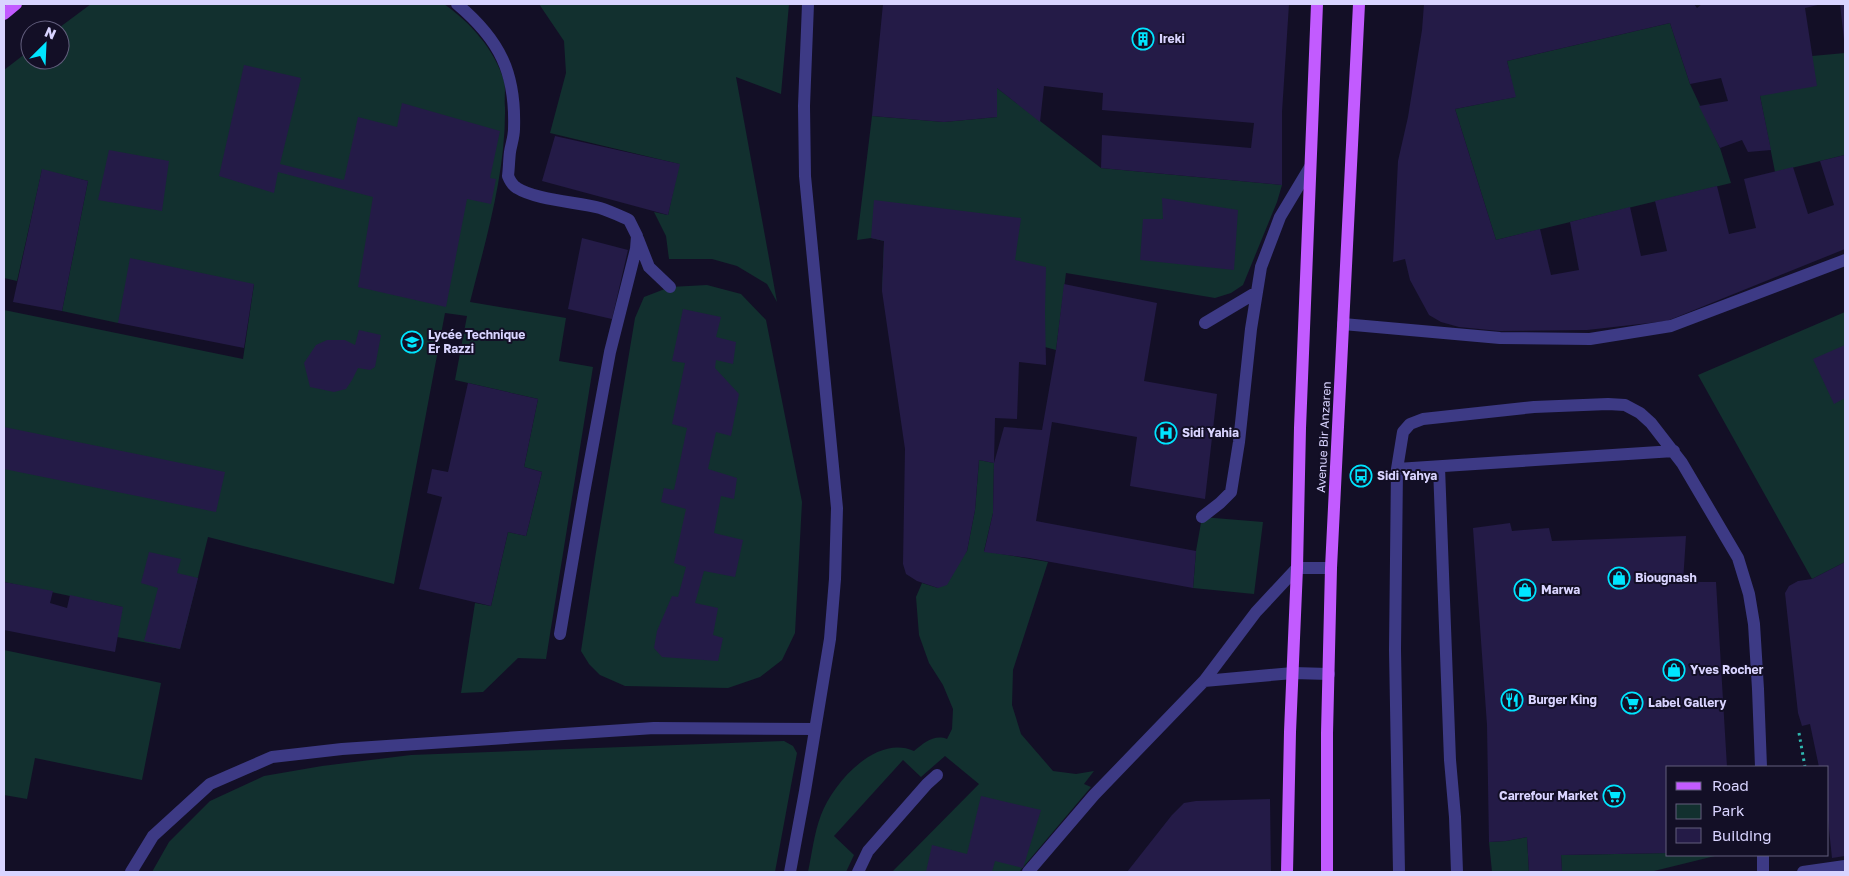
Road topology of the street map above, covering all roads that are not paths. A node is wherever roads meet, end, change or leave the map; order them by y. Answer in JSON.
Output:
{"nodes":[{"id":1,"x":16,"y":4,"type":"edge"},
{"id":2,"x":457,"y":4,"type":"edge"},
{"id":3,"x":808,"y":4,"type":"edge"},
{"id":4,"x":1317,"y":4,"type":"edge"},
{"id":5,"x":1359,"y":4,"type":"edge"},
{"id":6,"x":4,"y":14,"type":"edge"},
{"id":7,"x":1310,"y":167,"type":"junction"},
{"id":8,"x":637,"y":236,"type":"junction"},
{"id":9,"x":1845,"y":260,"type":"edge"},
{"id":10,"x":670,"y":287,"type":"dead end"},
{"id":11,"x":1257,"y":292,"type":"junction"},
{"id":12,"x":1205,"y":323,"type":"dead end"},
{"id":13,"x":1344,"y":324,"type":"junction"},
{"id":14,"x":1674,"y":452,"type":"junction"},
{"id":15,"x":1439,"y":467,"type":"junction"},
{"id":16,"x":1397,"y":469,"type":"junction"},
{"id":17,"x":1202,"y":516,"type":"dead end"},
{"id":18,"x":1297,"y":568,"type":"junction"},
{"id":19,"x":1331,"y":568,"type":"junction"},
{"id":20,"x":560,"y":634,"type":"dead end"},
{"id":21,"x":1292,"y":673,"type":"junction"},
{"id":22,"x":1329,"y":674,"type":"junction"},
{"id":23,"x":1204,"y":681,"type":"junction"},
{"id":24,"x":815,"y":729,"type":"junction"},
{"id":25,"x":1760,"y":766,"type":"edge"},
{"id":26,"x":937,"y":775,"type":"dead end"},
{"id":27,"x":1763,"y":856,"type":"edge"},
{"id":28,"x":1845,"y":866,"type":"edge"},
{"id":29,"x":131,"y":872,"type":"edge"},
{"id":30,"x":790,"y":872,"type":"edge"},
{"id":31,"x":858,"y":872,"type":"edge"},
{"id":32,"x":1028,"y":872,"type":"edge"},
{"id":33,"x":1287,"y":872,"type":"edge"},
{"id":34,"x":1327,"y":872,"type":"edge"},
{"id":35,"x":1399,"y":872,"type":"edge"},
{"id":36,"x":1457,"y":872,"type":"edge"},
{"id":37,"x":1763,"y":872,"type":"edge"},
{"id":38,"x":1803,"y":872,"type":"edge"}],
"edges":[{"from":1,"to":6,"type":"main road"},
{"from":2,"to":8,"type":"street"},
{"from":3,"to":24,"type":"street"},
{"from":4,"to":7,"type":"main road","name":"Avenue Bir Anzaren"},
{"from":5,"to":13,"type":"main road","name":"Avenue Bir Anzaren"},
{"from":7,"to":11,"type":"street"},
{"from":7,"to":18,"type":"main road","name":"Avenue Bir Anzaren"},
{"from":8,"to":10,"type":"street"},
{"from":8,"to":20,"type":"street"},
{"from":9,"to":13,"type":"street"},
{"from":11,"to":12,"type":"street"},
{"from":11,"to":17,"type":"street"},
{"from":13,"to":19,"type":"main road","name":"Avenue Bir Anzaren"},
{"from":14,"to":15,"type":"street"},
{"from":14,"to":16,"type":"street"},
{"from":14,"to":25,"type":"street"},
{"from":15,"to":16,"type":"street"},
{"from":15,"to":36,"type":"street"},
{"from":16,"to":35,"type":"street"},
{"from":18,"to":19,"type":"street"},
{"from":18,"to":21,"type":"main road","name":"Avenue Bir Anzaren"},
{"from":18,"to":23,"type":"street"},
{"from":19,"to":22,"type":"main road","name":"Avenue Bir Anzaren"},
{"from":21,"to":22,"type":"street"},
{"from":21,"to":23,"type":"street"},
{"from":21,"to":33,"type":"main road","name":"Avenue Bir Anzaren"},
{"from":22,"to":34,"type":"main road","name":"Avenue Bir Anzaren"},
{"from":23,"to":32,"type":"street"},
{"from":24,"to":29,"type":"street"},
{"from":24,"to":30,"type":"street"},
{"from":26,"to":31,"type":"street"},
{"from":27,"to":37,"type":"street"},
{"from":28,"to":38,"type":"street"}]}
